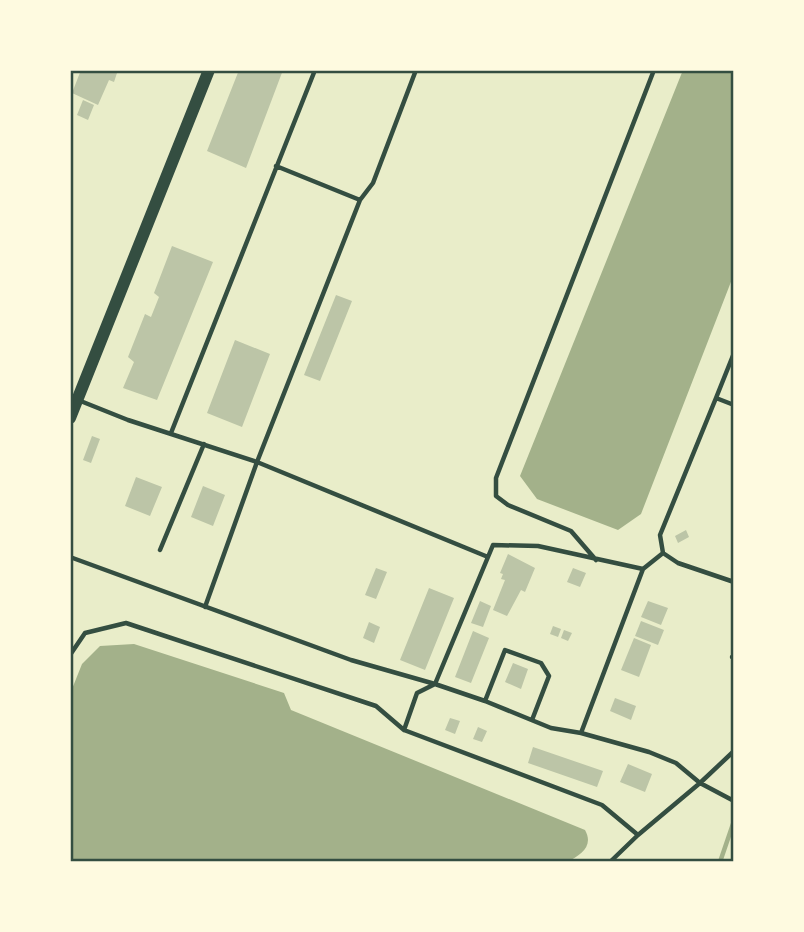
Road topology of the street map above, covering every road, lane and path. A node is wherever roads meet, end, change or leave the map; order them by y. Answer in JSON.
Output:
{"nodes":[{"id":1,"x":209,"y":70,"type":"edge"},
{"id":2,"x":315,"y":70,"type":"edge"},
{"id":3,"x":416,"y":70,"type":"edge"},
{"id":4,"x":654,"y":70,"type":"edge"},
{"id":5,"x":276,"y":166,"type":"junction"},
{"id":6,"x":360,"y":200,"type":"junction"},
{"id":7,"x":734,"y":352,"type":"edge"},
{"id":8,"x":716,"y":398,"type":"junction"},
{"id":9,"x":77,"y":400,"type":"junction"},
{"id":10,"x":734,"y":405,"type":"edge"},
{"id":11,"x":70,"y":418,"type":"edge"},
{"id":12,"x":171,"y":433,"type":"junction"},
{"id":13,"x":204,"y":444,"type":"junction"},
{"id":14,"x":257,"y":463,"type":"junction"},
{"id":15,"x":160,"y":551,"type":"dead end"},
{"id":16,"x":663,"y":553,"type":"junction"},
{"id":17,"x":70,"y":557,"type":"edge"},
{"id":18,"x":488,"y":557,"type":"junction"},
{"id":19,"x":596,"y":559,"type":"junction"},
{"id":20,"x":643,"y":569,"type":"junction"},
{"id":21,"x":734,"y":582,"type":"edge"},
{"id":22,"x":205,"y":607,"type":"junction"},
{"id":23,"x":70,"y":655,"type":"edge"},
{"id":24,"x":435,"y":684,"type":"junction"},
{"id":25,"x":485,"y":701,"type":"junction"},
{"id":26,"x":532,"y":720,"type":"junction"},
{"id":27,"x":404,"y":730,"type":"junction"},
{"id":28,"x":581,"y":733,"type":"junction"},
{"id":29,"x":734,"y":751,"type":"edge"},
{"id":30,"x":700,"y":783,"type":"junction"},
{"id":31,"x":734,"y":801,"type":"edge"},
{"id":32,"x":638,"y":835,"type":"junction"},
{"id":33,"x":610,"y":862,"type":"edge"}],
"edges":[{"from":1,"to":9,"type":"main road"},
{"from":2,"to":5,"type":"lane"},
{"from":3,"to":6,"type":"lane"},
{"from":4,"to":19,"type":"lane"},
{"from":5,"to":6,"type":"lane"},
{"from":5,"to":12,"type":"lane"},
{"from":6,"to":14,"type":"lane"},
{"from":7,"to":8,"type":"lane"},
{"from":8,"to":10,"type":"lane"},
{"from":8,"to":16,"type":"lane"},
{"from":9,"to":11,"type":"main road"},
{"from":9,"to":12,"type":"lane"},
{"from":12,"to":13,"type":"lane"},
{"from":13,"to":14,"type":"lane"},
{"from":13,"to":15,"type":"lane"},
{"from":14,"to":18,"type":"lane"},
{"from":14,"to":22,"type":"lane"},
{"from":16,"to":20,"type":"lane"},
{"from":16,"to":21,"type":"lane"},
{"from":17,"to":22,"type":"lane"},
{"from":18,"to":19,"type":"lane"},
{"from":18,"to":24,"type":"lane"},
{"from":19,"to":20,"type":"lane"},
{"from":20,"to":28,"type":"lane"},
{"from":22,"to":24,"type":"lane"},
{"from":23,"to":27,"type":"lane"},
{"from":24,"to":25,"type":"lane"},
{"from":24,"to":27,"type":"lane"},
{"from":25,"to":26,"type":"lane"},
{"from":25,"to":26,"type":"lane"},
{"from":26,"to":28,"type":"lane"},
{"from":27,"to":32,"type":"lane"},
{"from":28,"to":30,"type":"lane"},
{"from":29,"to":30,"type":"lane"},
{"from":30,"to":31,"type":"lane"},
{"from":30,"to":32,"type":"lane"},
{"from":32,"to":33,"type":"lane"}]}
